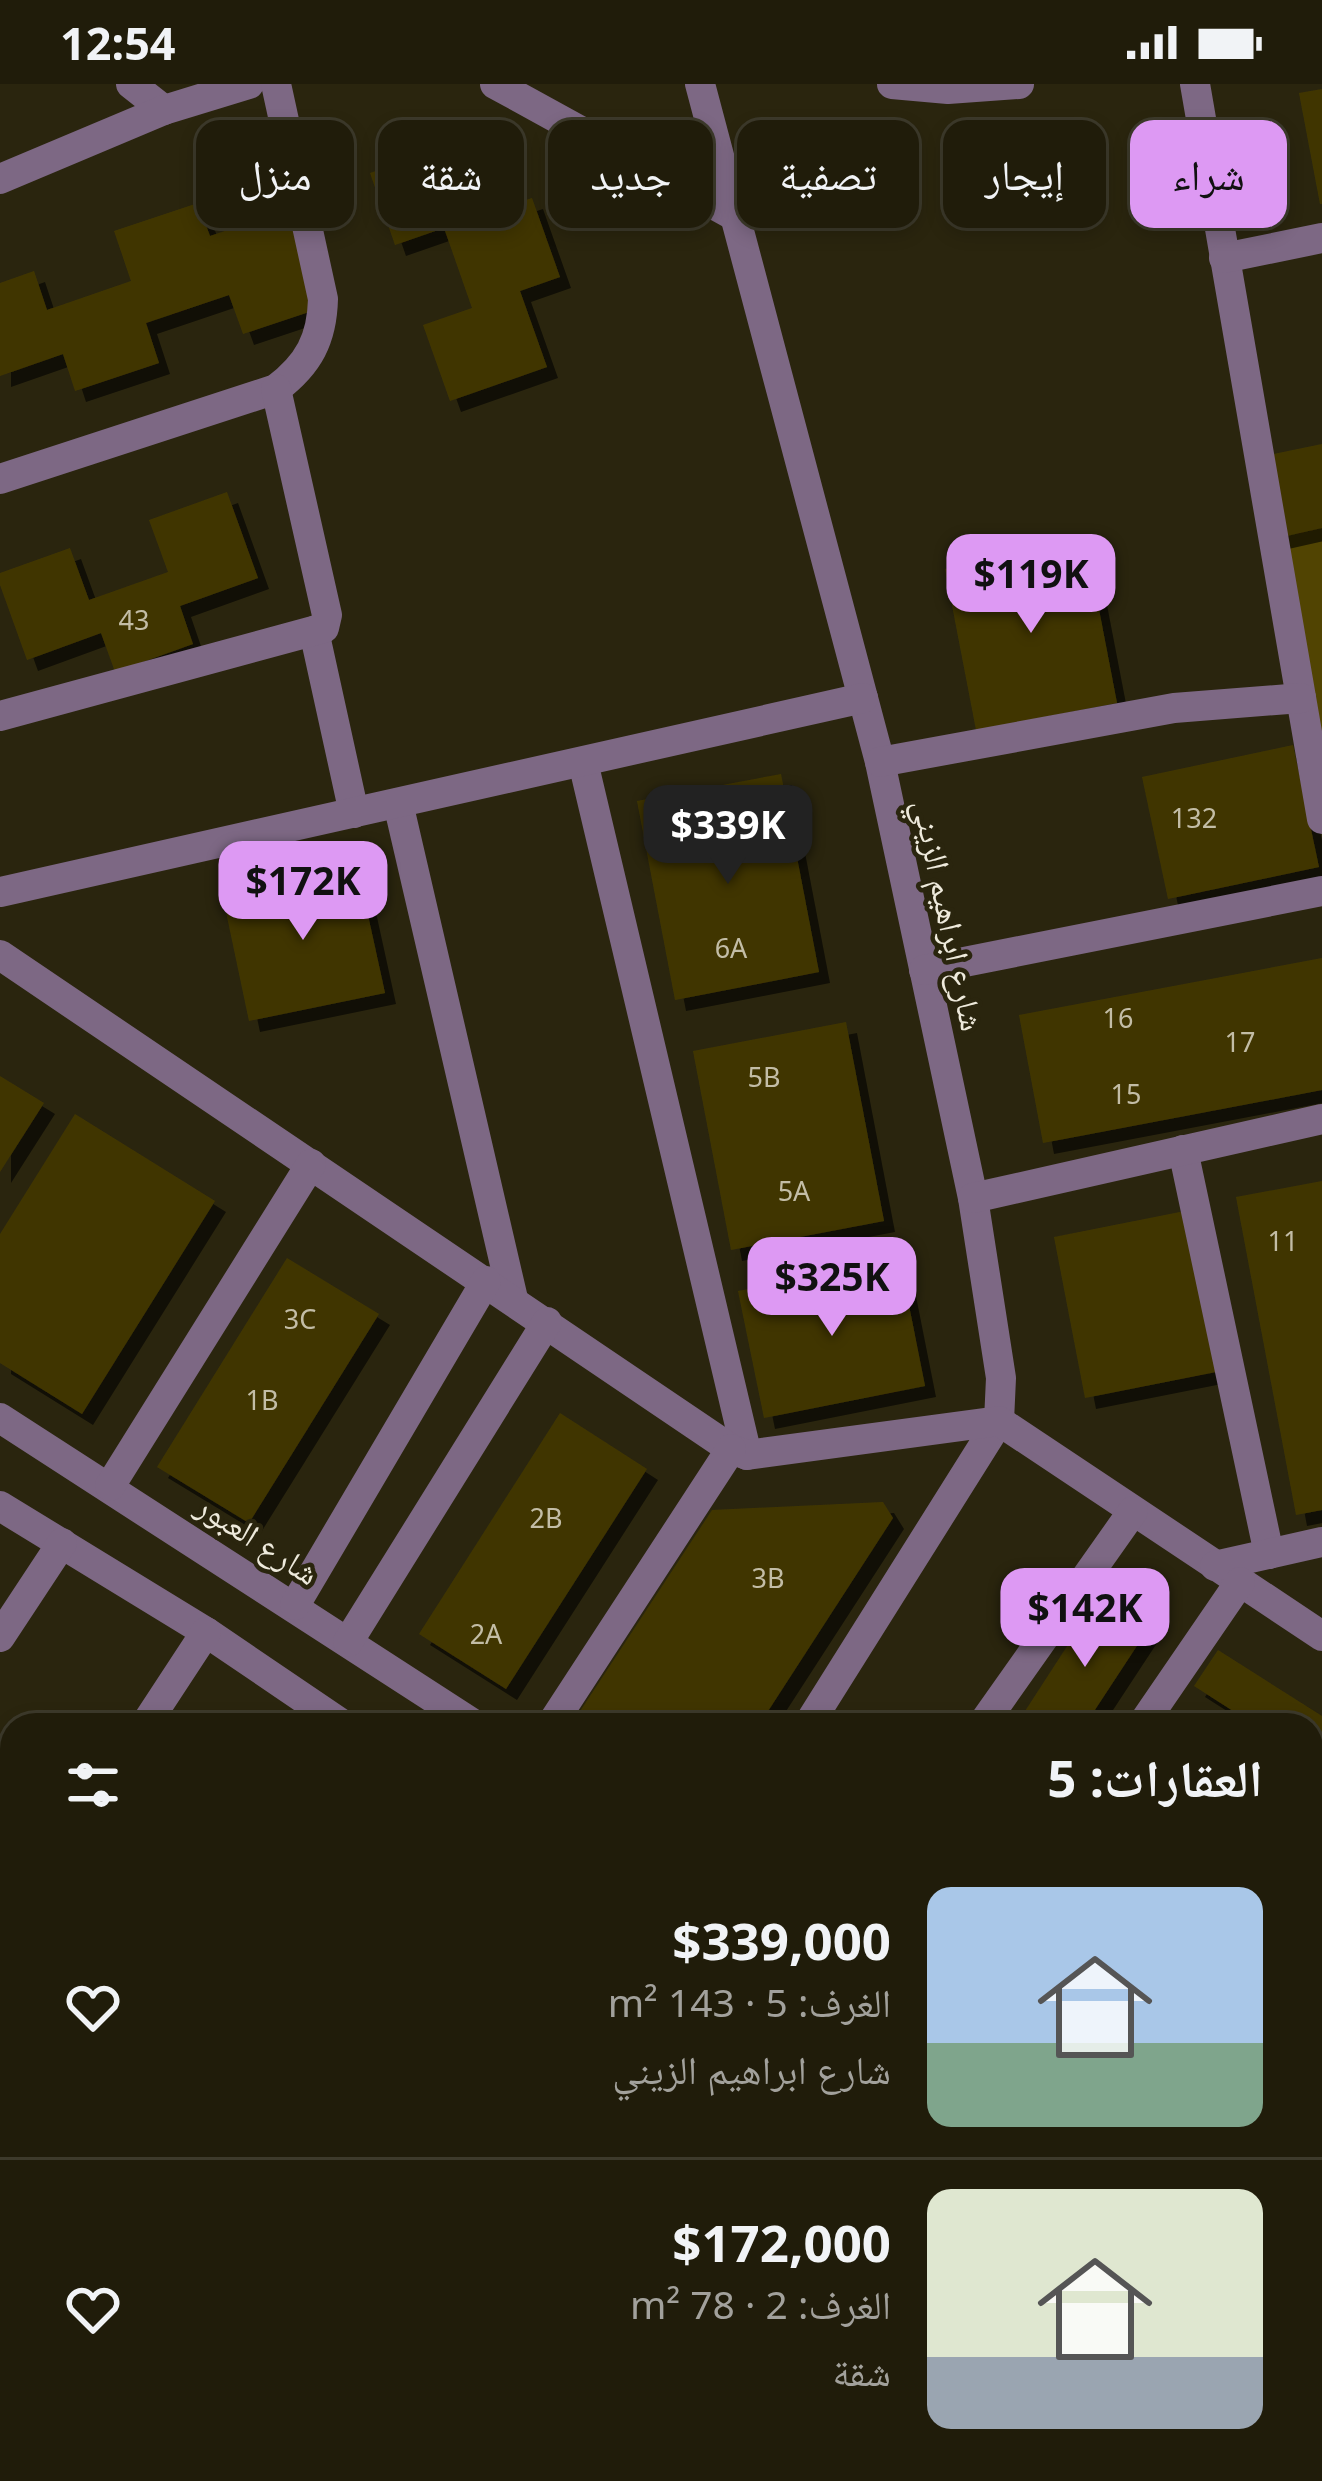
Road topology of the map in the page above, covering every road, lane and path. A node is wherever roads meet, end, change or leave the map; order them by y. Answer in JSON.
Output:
{"nodes":[{"id":1,"x":131,"y":84,"type":"edge"},
{"id":2,"x":249,"y":84,"type":"edge"},
{"id":3,"x":275,"y":84,"type":"edge"},
{"id":4,"x":495,"y":84,"type":"edge"},
{"id":5,"x":700,"y":84,"type":"edge"},
{"id":6,"x":892,"y":84,"type":"edge"},
{"id":7,"x":1018,"y":84,"type":"edge"},
{"id":8,"x":1195,"y":84,"type":"edge"},
{"id":9,"x":947,"y":86,"type":"edge"},
{"id":10,"x":164,"y":110,"type":"junction"},
{"id":11,"x":0,"y":179,"type":"edge"},
{"id":12,"x":735,"y":216,"type":"junction"},
{"id":13,"x":1322,"y":238,"type":"edge"},
{"id":14,"x":1224,"y":258,"type":"junction"},
{"id":15,"x":277,"y":388,"type":"junction"},
{"id":16,"x":0,"y":479,"type":"edge"},
{"id":17,"x":314,"y":631,"type":"junction"},
{"id":18,"x":863,"y":698,"type":"junction"},
{"id":19,"x":1300,"y":698,"type":"junction"},
{"id":20,"x":0,"y":716,"type":"edge"},
{"id":21,"x":583,"y":762,"type":"junction"},
{"id":22,"x":880,"y":762,"type":"junction"},
{"id":23,"x":1318,"y":774,"type":"edge"},
{"id":24,"x":398,"y":803,"type":"junction"},
{"id":25,"x":354,"y":813,"type":"junction"},
{"id":26,"x":1322,"y":819,"type":"edge"},
{"id":27,"x":2,"y":883,"type":"edge"},
{"id":28,"x":1322,"y":891,"type":"edge"},
{"id":29,"x":0,"y":955,"type":"edge"},
{"id":30,"x":924,"y":970,"type":"junction"},
{"id":31,"x":1322,"y":1119,"type":"edge"},
{"id":32,"x":1183,"y":1150,"type":"junction"},
{"id":33,"x":311,"y":1164,"type":"junction"},
{"id":34,"x":973,"y":1198,"type":"junction"},
{"id":35,"x":486,"y":1281,"type":"junction"},
{"id":36,"x":513,"y":1299,"type":"junction"},
{"id":37,"x":547,"y":1322,"type":"junction"},
{"id":38,"x":0,"y":1418,"type":"edge"},
{"id":39,"x":999,"y":1421,"type":"junction"},
{"id":40,"x":739,"y":1452,"type":"junction"},
{"id":41,"x":110,"y":1486,"type":"junction"},
{"id":42,"x":0,"y":1507,"type":"edge"},
{"id":43,"x":1133,"y":1511,"type":"junction"},
{"id":44,"x":1322,"y":1542,"type":"edge"},
{"id":45,"x":62,"y":1544,"type":"junction"},
{"id":46,"x":1269,"y":1554,"type":"junction"},
{"id":47,"x":1227,"y":1574,"type":"junction"},
{"id":48,"x":295,"y":1605,"type":"junction"},
{"id":49,"x":206,"y":1632,"type":"junction"},
{"id":50,"x":0,"y":1636,"type":"edge"},
{"id":51,"x":1322,"y":1636,"type":"edge"},
{"id":52,"x":348,"y":1642,"type":"junction"},
{"id":53,"x":154,"y":1713,"type":"edge"},
{"id":54,"x":325,"y":1713,"type":"edge"},
{"id":55,"x":457,"y":1713,"type":"edge"},
{"id":56,"x":559,"y":1713,"type":"edge"},
{"id":57,"x":816,"y":1713,"type":"edge"},
{"id":58,"x":990,"y":1713,"type":"edge"},
{"id":59,"x":1158,"y":1713,"type":"edge"}],
"edges":[{"from":1,"to":10,"type":"street"},
{"from":2,"to":10,"type":"street"},
{"from":3,"to":15,"type":"street"},
{"from":4,"to":12,"type":"street"},
{"from":5,"to":12,"type":"street","name":"شارع ابراهيم الزيني"},
{"from":6,"to":9,"type":"street"},
{"from":7,"to":9,"type":"street"},
{"from":8,"to":14,"type":"street"},
{"from":10,"to":11,"type":"street"},
{"from":12,"to":18,"type":"street","name":"شارع ابراهيم الزيني"},
{"from":13,"to":14,"type":"street"},
{"from":14,"to":19,"type":"street"},
{"from":15,"to":16,"type":"street"},
{"from":15,"to":17,"type":"street"},
{"from":17,"to":20,"type":"street"},
{"from":17,"to":25,"type":"street"},
{"from":18,"to":21,"type":"street"},
{"from":18,"to":22,"type":"street","name":"شارع ابراهيم الزيني"},
{"from":19,"to":22,"type":"street"},
{"from":19,"to":23,"type":"street"},
{"from":21,"to":24,"type":"street"},
{"from":21,"to":40,"type":"street"},
{"from":22,"to":30,"type":"street","name":"شارع ابراهيم الزيني"},
{"from":23,"to":26,"type":"street"},
{"from":24,"to":25,"type":"street"},
{"from":24,"to":36,"type":"street"},
{"from":25,"to":27,"type":"street"},
{"from":28,"to":30,"type":"street"},
{"from":29,"to":33,"type":"street"},
{"from":30,"to":34,"type":"street","name":"شارع ابراهيم الزيني"},
{"from":31,"to":32,"type":"street"},
{"from":32,"to":34,"type":"street"},
{"from":32,"to":46,"type":"street"},
{"from":33,"to":35,"type":"street"},
{"from":33,"to":41,"type":"street"},
{"from":34,"to":39,"type":"street","name":"شارع ابراهيم الزيني"},
{"from":35,"to":36,"type":"street"},
{"from":35,"to":48,"type":"street"},
{"from":36,"to":37,"type":"street"},
{"from":37,"to":40,"type":"street"},
{"from":37,"to":52,"type":"street"},
{"from":38,"to":41,"type":"street","name":"شارع العبور"},
{"from":39,"to":40,"type":"street"},
{"from":39,"to":43,"type":"street"},
{"from":39,"to":57,"type":"street"},
{"from":40,"to":56,"type":"street"},
{"from":41,"to":48,"type":"street","name":"شارع العبور"},
{"from":42,"to":45,"type":"street"},
{"from":43,"to":47,"type":"street"},
{"from":43,"to":58,"type":"street"},
{"from":44,"to":46,"type":"street"},
{"from":45,"to":49,"type":"street"},
{"from":45,"to":50,"type":"street"},
{"from":46,"to":47,"type":"street"},
{"from":47,"to":51,"type":"street"},
{"from":47,"to":59,"type":"street"},
{"from":48,"to":52,"type":"street","name":"شارع العبور"},
{"from":49,"to":53,"type":"street"},
{"from":49,"to":54,"type":"street"},
{"from":52,"to":55,"type":"street","name":"شارع العبور"}]}
